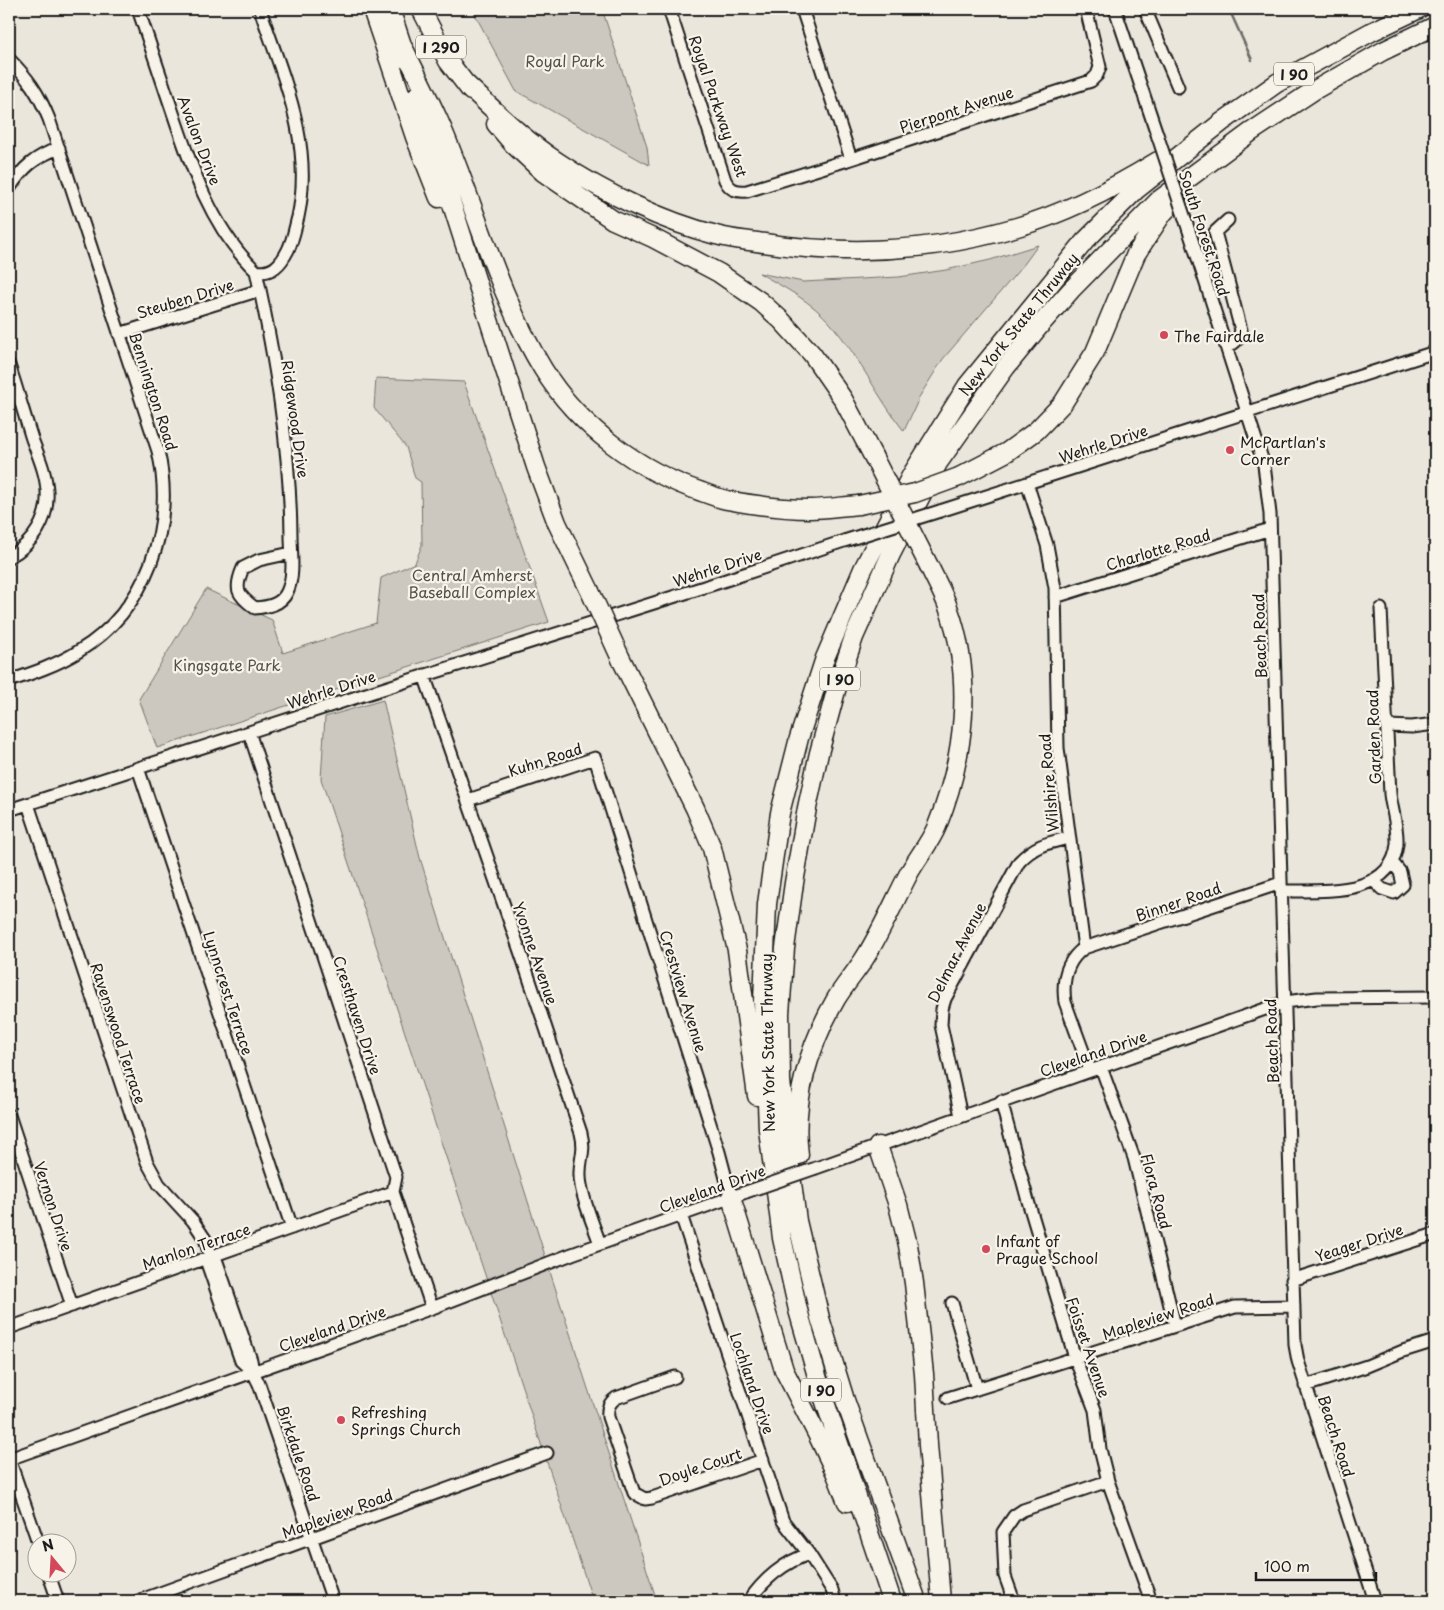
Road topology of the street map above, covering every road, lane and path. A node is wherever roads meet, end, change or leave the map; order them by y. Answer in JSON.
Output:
{"nodes":[{"id":1,"x":138,"y":9,"type":"edge"},
{"id":2,"x":260,"y":9,"type":"edge"},
{"id":3,"x":372,"y":9,"type":"edge"},
{"id":4,"x":390,"y":9,"type":"edge"},
{"id":5,"x":421,"y":9,"type":"edge"},
{"id":6,"x":670,"y":9,"type":"edge"},
{"id":7,"x":802,"y":9,"type":"edge"},
{"id":8,"x":1086,"y":9,"type":"edge"},
{"id":9,"x":1115,"y":9,"type":"edge"},
{"id":10,"x":1145,"y":9,"type":"edge"},
{"id":11,"x":1419,"y":9,"type":"edge"},
{"id":12,"x":1435,"y":26,"type":"edge"},
{"id":13,"x":404,"y":49,"type":"junction"},
{"id":14,"x":9,"y":59,"type":"edge"},
{"id":15,"x":465,"y":83,"type":"junction"},
{"id":16,"x":1178,"y":87,"type":"dead end"},
{"id":17,"x":1222,"y":122,"type":"junction"},
{"id":18,"x":59,"y":148,"type":"junction"},
{"id":19,"x":851,"y":159,"type":"junction"},
{"id":20,"x":1208,"y":164,"type":"junction"},
{"id":21,"x":757,"y":188,"type":"joint"},
{"id":22,"x":9,"y":189,"type":"edge"},
{"id":23,"x":1228,"y":220,"type":"dead end"},
{"id":24,"x":256,"y":271,"type":"junction"},
{"id":25,"x":260,"y":290,"type":"junction"},
{"id":26,"x":484,"y":299,"type":"junction"},
{"id":27,"x":119,"y":334,"type":"junction"},
{"id":28,"x":1227,"y":347,"type":"junction"},
{"id":29,"x":1435,"y":352,"type":"edge"},
{"id":30,"x":9,"y":365,"type":"edge"},
{"id":31,"x":1248,"y":412,"type":"junction"},
{"id":32,"x":1265,"y":467,"type":"joint"},
{"id":33,"x":1028,"y":483,"type":"junction"},
{"id":34,"x":1270,"y":530,"type":"junction"},
{"id":35,"x":292,"y":553,"type":"junction"},
{"id":36,"x":9,"y":557,"type":"edge"},
{"id":37,"x":1055,"y":597,"type":"junction"},
{"id":38,"x":1381,"y":609,"type":"dead end"},
{"id":39,"x":424,"y":675,"type":"junction"},
{"id":40,"x":9,"y":681,"type":"edge"},
{"id":41,"x":1435,"y":724,"type":"edge"},
{"id":42,"x":1388,"y":726,"type":"junction"},
{"id":43,"x":249,"y":732,"type":"junction"},
{"id":44,"x":138,"y":768,"type":"junction"},
{"id":45,"x":607,"y":794,"type":"joint"},
{"id":46,"x":468,"y":800,"type":"junction"},
{"id":47,"x":28,"y":804,"type":"junction"},
{"id":48,"x":9,"y":810,"type":"edge"},
{"id":49,"x":1069,"y":838,"type":"junction"},
{"id":50,"x":1392,"y":862,"type":"junction"},
{"id":51,"x":1374,"y":881,"type":"junction"},
{"id":52,"x":1281,"y":887,"type":"junction"},
{"id":53,"x":1084,"y":948,"type":"junction"},
{"id":54,"x":1435,"y":997,"type":"edge"},
{"id":55,"x":1285,"y":1002,"type":"junction"},
{"id":56,"x":1096,"y":1069,"type":"junction"},
{"id":57,"x":1001,"y":1101,"type":"junction"},
{"id":58,"x":9,"y":1115,"type":"edge"},
{"id":59,"x":961,"y":1116,"type":"junction"},
{"id":60,"x":878,"y":1146,"type":"junction"},
{"id":61,"x":772,"y":1173,"type":"junction"},
{"id":62,"x":393,"y":1192,"type":"junction"},
{"id":63,"x":739,"y":1194,"type":"junction"},
{"id":64,"x":681,"y":1215,"type":"junction"},
{"id":65,"x":292,"y":1228,"type":"junction"},
{"id":66,"x":1435,"y":1234,"type":"edge"},
{"id":67,"x":600,"y":1244,"type":"junction"},
{"id":68,"x":210,"y":1256,"type":"junction"},
{"id":69,"x":1292,"y":1280,"type":"junction"},
{"id":70,"x":952,"y":1303,"type":"dead end"},
{"id":71,"x":72,"y":1306,"type":"junction"},
{"id":72,"x":1294,"y":1306,"type":"junction"},
{"id":73,"x":432,"y":1308,"type":"junction"},
{"id":74,"x":1175,"y":1326,"type":"junction"},
{"id":75,"x":9,"y":1328,"type":"edge"},
{"id":76,"x":1435,"y":1341,"type":"edge"},
{"id":77,"x":1075,"y":1358,"type":"junction"},
{"id":78,"x":253,"y":1372,"type":"junction"},
{"id":79,"x":675,"y":1377,"type":"dead end"},
{"id":80,"x":1305,"y":1386,"type":"junction"},
{"id":81,"x":977,"y":1389,"type":"junction"},
{"id":82,"x":948,"y":1398,"type":"dead end"},
{"id":83,"x":547,"y":1453,"type":"dead end"},
{"id":84,"x":9,"y":1459,"type":"edge"},
{"id":85,"x":763,"y":1460,"type":"junction"},
{"id":86,"x":1108,"y":1481,"type":"junction"},
{"id":87,"x":35,"y":1532,"type":"edge"},
{"id":88,"x":312,"y":1539,"type":"junction"},
{"id":89,"x":807,"y":1555,"type":"junction"},
{"id":90,"x":905,"y":1564,"type":"junction"},
{"id":91,"x":51,"y":1582,"type":"edge"},
{"id":92,"x":58,"y":1601,"type":"edge"},
{"id":93,"x":138,"y":1601,"type":"edge"},
{"id":94,"x":333,"y":1601,"type":"edge"},
{"id":95,"x":749,"y":1601,"type":"edge"},
{"id":96,"x":835,"y":1601,"type":"edge"},
{"id":97,"x":885,"y":1601,"type":"edge"},
{"id":98,"x":892,"y":1601,"type":"edge"},
{"id":99,"x":917,"y":1601,"type":"edge"},
{"id":100,"x":941,"y":1601,"type":"edge"},
{"id":101,"x":1014,"y":1601,"type":"edge"},
{"id":102,"x":1151,"y":1601,"type":"edge"},
{"id":103,"x":1375,"y":1601,"type":"edge"}],
"edges":[{"from":1,"to":24,"type":"street","name":"Avalon Drive"},
{"from":2,"to":24,"type":"street"},
{"from":3,"to":26,"type":"highway"},
{"from":4,"to":13,"type":"highway","number":"I 290"},
{"from":5,"to":15,"type":"highway","number":"I 290"},
{"from":6,"to":21,"type":"street","name":"Royal Parkway West"},
{"from":7,"to":19,"type":"street"},
{"from":8,"to":19,"type":"street","name":"Pierpont Avenue"},
{"from":9,"to":28,"type":"street","name":"South Forest Road","bridge":true},
{"from":10,"to":16,"type":"street"},
{"from":11,"to":17,"type":"highway","name":"New York State Thruway","number":"I 90"},
{"from":12,"to":20,"type":"highway","name":"New York State Thruway","number":"I 90"},
{"from":13,"to":20,"type":"highway","bridge":true},
{"from":13,"to":26,"type":"highway"},
{"from":14,"to":18,"type":"street","name":"Bennington Road"},
{"from":15,"to":17,"type":"highway"},
{"from":15,"to":90,"type":"highway","bridge":true},
{"from":17,"to":61,"type":"highway","name":"New York State Thruway","number":"I 90"},
{"from":18,"to":22,"type":"street"},
{"from":18,"to":27,"type":"street","name":"Bennington Road"},
{"from":19,"to":21,"type":"street","name":"Pierpont Avenue"},
{"from":20,"to":90,"type":"highway","name":"New York State Thruway","number":"I 90"},
{"from":23,"to":28,"type":"street"},
{"from":24,"to":25,"type":"street","name":"Ridgewood Drive"},
{"from":25,"to":27,"type":"street","name":"Steuben Drive"},
{"from":25,"to":35,"type":"street","name":"Ridgewood Drive"},
{"from":26,"to":61,"type":"highway","bridge":true},
{"from":27,"to":40,"type":"street","name":"Bennington Road"},
{"from":28,"to":31,"type":"street","name":"South Forest Road"},
{"from":29,"to":31,"type":"street","name":"Wehrle Drive"},
{"from":30,"to":36,"type":"street"},
{"from":31,"to":32,"type":"street","name":"South Forest Road"},
{"from":31,"to":33,"type":"street","name":"Wehrle Drive"},
{"from":32,"to":34,"type":"street","name":"Beach Road"},
{"from":33,"to":37,"type":"street","name":"Wilshire Road"},
{"from":33,"to":39,"type":"street","name":"Wehrle Drive","bridge":true},
{"from":34,"to":37,"type":"street","name":"Charlotte Road"},
{"from":34,"to":52,"type":"street","name":"Beach Road"},
{"from":35,"to":35,"type":"street","name":"Ridgewood Drive"},
{"from":37,"to":49,"type":"street","name":"Wilshire Road"},
{"from":38,"to":42,"type":"street","name":"Garden Road"},
{"from":39,"to":43,"type":"street","name":"Wehrle Drive"},
{"from":39,"to":46,"type":"street","name":"Yvonne Avenue"},
{"from":41,"to":42,"type":"street"},
{"from":42,"to":50,"type":"street","name":"Garden Road"},
{"from":43,"to":44,"type":"street","name":"Wehrle Drive"},
{"from":43,"to":62,"type":"street","name":"Cresthaven Drive"},
{"from":44,"to":47,"type":"street","name":"Wehrle Drive"},
{"from":44,"to":65,"type":"street","name":"Lynncrest Terrace"},
{"from":45,"to":46,"type":"street","name":"Kuhn Road"},
{"from":45,"to":63,"type":"street","name":"Crestview Avenue"},
{"from":46,"to":67,"type":"street","name":"Yvonne Avenue"},
{"from":47,"to":48,"type":"street","name":"Wehrle Drive"},
{"from":47,"to":68,"type":"street","name":"Ravenswood Terrace"},
{"from":49,"to":53,"type":"street","name":"Wilshire Road"},
{"from":49,"to":59,"type":"street","name":"Delmar Avenue"},
{"from":50,"to":51,"type":"street"},
{"from":50,"to":51,"type":"street"},
{"from":51,"to":52,"type":"street"},
{"from":52,"to":53,"type":"street","name":"Binner Road"},
{"from":52,"to":55,"type":"street","name":"Beach Road"},
{"from":53,"to":56,"type":"street"},
{"from":54,"to":55,"type":"street","name":"Cleveland Drive"},
{"from":55,"to":56,"type":"street","name":"Cleveland Drive"},
{"from":55,"to":69,"type":"street","name":"Beach Road"},
{"from":56,"to":57,"type":"street","name":"Cleveland Drive"},
{"from":56,"to":74,"type":"street","name":"Flora Road"},
{"from":57,"to":59,"type":"street","name":"Cleveland Drive"},
{"from":57,"to":77,"type":"street","name":"Foisset Avenue"},
{"from":58,"to":71,"type":"street","name":"Vernon Drive"},
{"from":59,"to":60,"type":"street","name":"Cleveland Drive"},
{"from":60,"to":63,"type":"street","name":"Cleveland Drive","bridge":true},
{"from":60,"to":100,"type":"highway"},
{"from":61,"to":98,"type":"highway","name":"New York State Thruway","number":"I 90"},
{"from":62,"to":65,"type":"street","name":"Manlon Terrace"},
{"from":62,"to":73,"type":"street","name":"Cresthaven Drive"},
{"from":63,"to":64,"type":"street","name":"Cleveland Drive"},
{"from":63,"to":97,"type":"highway"},
{"from":64,"to":67,"type":"street","name":"Cleveland Drive"},
{"from":64,"to":85,"type":"street","name":"Lochland Drive"},
{"from":65,"to":68,"type":"street","name":"Manlon Terrace"},
{"from":66,"to":69,"type":"street","name":"Yeager Drive"},
{"from":67,"to":73,"type":"street","name":"Cleveland Drive"},
{"from":68,"to":71,"type":"street","name":"Manlon Terrace"},
{"from":68,"to":78,"type":"street","name":"Ravenswood Terrace"},
{"from":69,"to":72,"type":"street","name":"Beach Road"},
{"from":70,"to":81,"type":"street"},
{"from":71,"to":75,"type":"street","name":"Manlon Terrace"},
{"from":72,"to":74,"type":"street","name":"Mapleview Road"},
{"from":72,"to":80,"type":"street","name":"Beach Road"},
{"from":73,"to":78,"type":"street","name":"Cleveland Drive"},
{"from":74,"to":77,"type":"street","name":"Mapleview Road"},
{"from":76,"to":80,"type":"street"},
{"from":77,"to":81,"type":"street","name":"Mapleview Road"},
{"from":77,"to":86,"type":"street","name":"Foisset Avenue"},
{"from":78,"to":84,"type":"street","name":"Cleveland Drive"},
{"from":78,"to":88,"type":"street","name":"Birkdale Road"},
{"from":79,"to":85,"type":"street","name":"Doyle Court"},
{"from":80,"to":103,"type":"street","name":"Beach Road"},
{"from":81,"to":82,"type":"street","name":"Mapleview Road"},
{"from":83,"to":88,"type":"street","name":"Mapleview Road"},
{"from":84,"to":87,"type":"street"},
{"from":85,"to":89,"type":"street","name":"Lochland Drive"},
{"from":86,"to":101,"type":"street"},
{"from":86,"to":102,"type":"street","name":"Foisset Avenue"},
{"from":88,"to":93,"type":"street","name":"Mapleview Road"},
{"from":88,"to":94,"type":"street","name":"Birkdale Road"},
{"from":89,"to":95,"type":"street"},
{"from":89,"to":96,"type":"street","name":"Lochland Drive"},
{"from":90,"to":99,"type":"highway","name":"New York State Thruway","number":"I 90"},
{"from":91,"to":92,"type":"street"}]}
